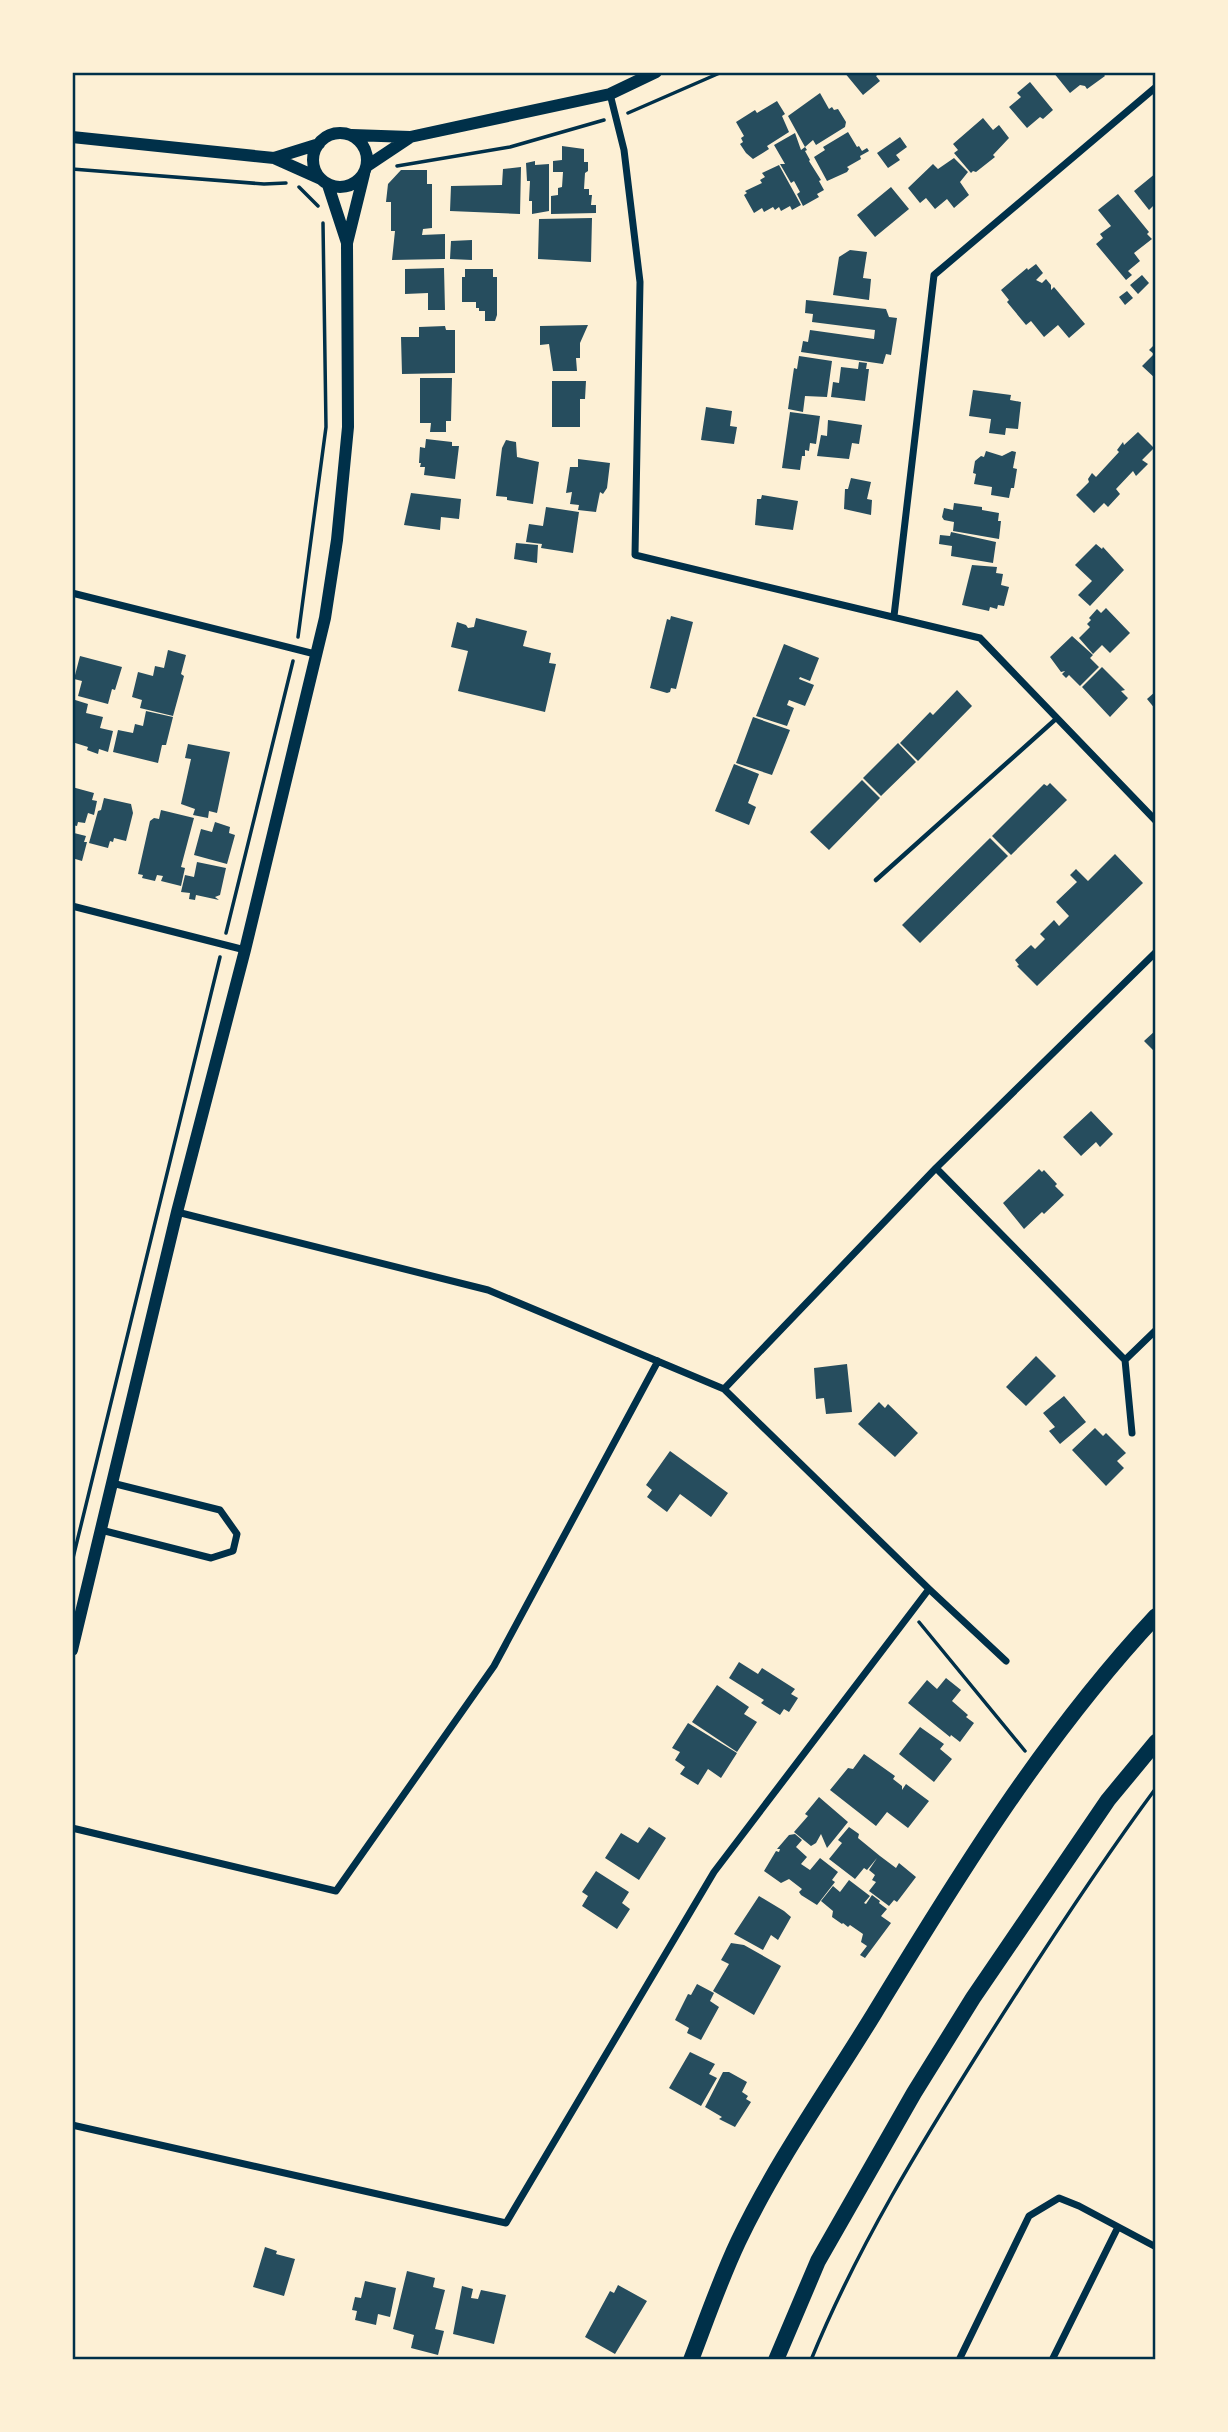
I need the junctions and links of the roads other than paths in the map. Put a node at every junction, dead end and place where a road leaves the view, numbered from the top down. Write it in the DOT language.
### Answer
graph roads {
  1 [pos="656,72"];
  2 [pos="1156,87"];
  3 [pos="610,94"];
  4 [pos="352,135"];
  5 [pos="72,136"];
  6 [pos="410,137"];
  7 [pos="319,144"];
  8 [pos="274,158"];
  9 [pos="366,170"];
  10 [pos="324,182"];
  11 [pos="347,243"];
  12 [pos="72,593"];
  13 [pos="894,616"];
  14 [pos="315,654"];
  15 [pos="1058,717"];
  16 [pos="1156,821"];
  17 [pos="876,880"];
  18 [pos="72,906"];
  19 [pos="245,950"];
  20 [pos="1156,952"];
  21 [pos="936,1168"];
  22 [pos="177,1212"];
  23 [pos="1156,1330"];
  24 [pos="1125,1360"];
  25 [pos="658,1361"];
  26 [pos="724,1389"];
  27 [pos="1132,1433"];
  28 [pos="112,1483"];
  29 [pos="100,1530"];
  30 [pos="929,1589"];
  31 [pos="1156,1616"];
  32 [pos="72,1650"];
  33 [pos="1006,1661"];
  34 [pos="1156,1742"];
  35 [pos="72,1828"];
  36 [pos="72,2125"];
  37 [pos="1118,2227"];
  38 [pos="1156,2247"];
  39 [pos="691,2360"];
  40 [pos="776,2360"];
  41 [pos="959,2360"];
  42 [pos="1052,2360"];
  1 -- 3 [label="street"];
  2 -- 13 [label="street"];
  3 -- 6 [label="street"];
  3 -- 13 [label="street"];
  4 -- 6 [label="street"];
  4 -- 7 [label="street"];
  4 -- 9 [label="street"];
  5 -- 8 [label="street"];
  6 -- 9 [label="street"];
  7 -- 8 [label="street"];
  7 -- 10 [label="street"];
  8 -- 10 [label="street"];
  9 -- 10 [label="street"];
  9 -- 11 [label="street"];
  10 -- 11 [label="street"];
  11 -- 14 [label="street"];
  12 -- 14 [label="street"];
  13 -- 15 [label="street"];
  14 -- 19 [label="street"];
  15 -- 16 [label="street"];
  15 -- 17 [label="lane"];
  18 -- 19 [label="street"];
  19 -- 22 [label="street"];
  20 -- 21 [label="street"];
  21 -- 24 [label="street"];
  21 -- 26 [label="street"];
  22 -- 25 [label="street"];
  22 -- 28 [label="street"];
  23 -- 24 [label="street"];
  24 -- 27 [label="street"];
  25 -- 26 [label="street"];
  25 -- 35 [label="street"];
  26 -- 30 [label="street"];
  28 -- 29 [label="street"];
  28 -- 29 [label="street"];
  29 -- 32 [label="street"];
  30 -- 33 [label="street"];
  30 -- 36 [label="street"];
  31 -- 39 [label="main road"];
  34 -- 40 [label="main road"];
  37 -- 38 [label="street"];
  37 -- 41 [label="street"];
  37 -- 42 [label="street"];
}
